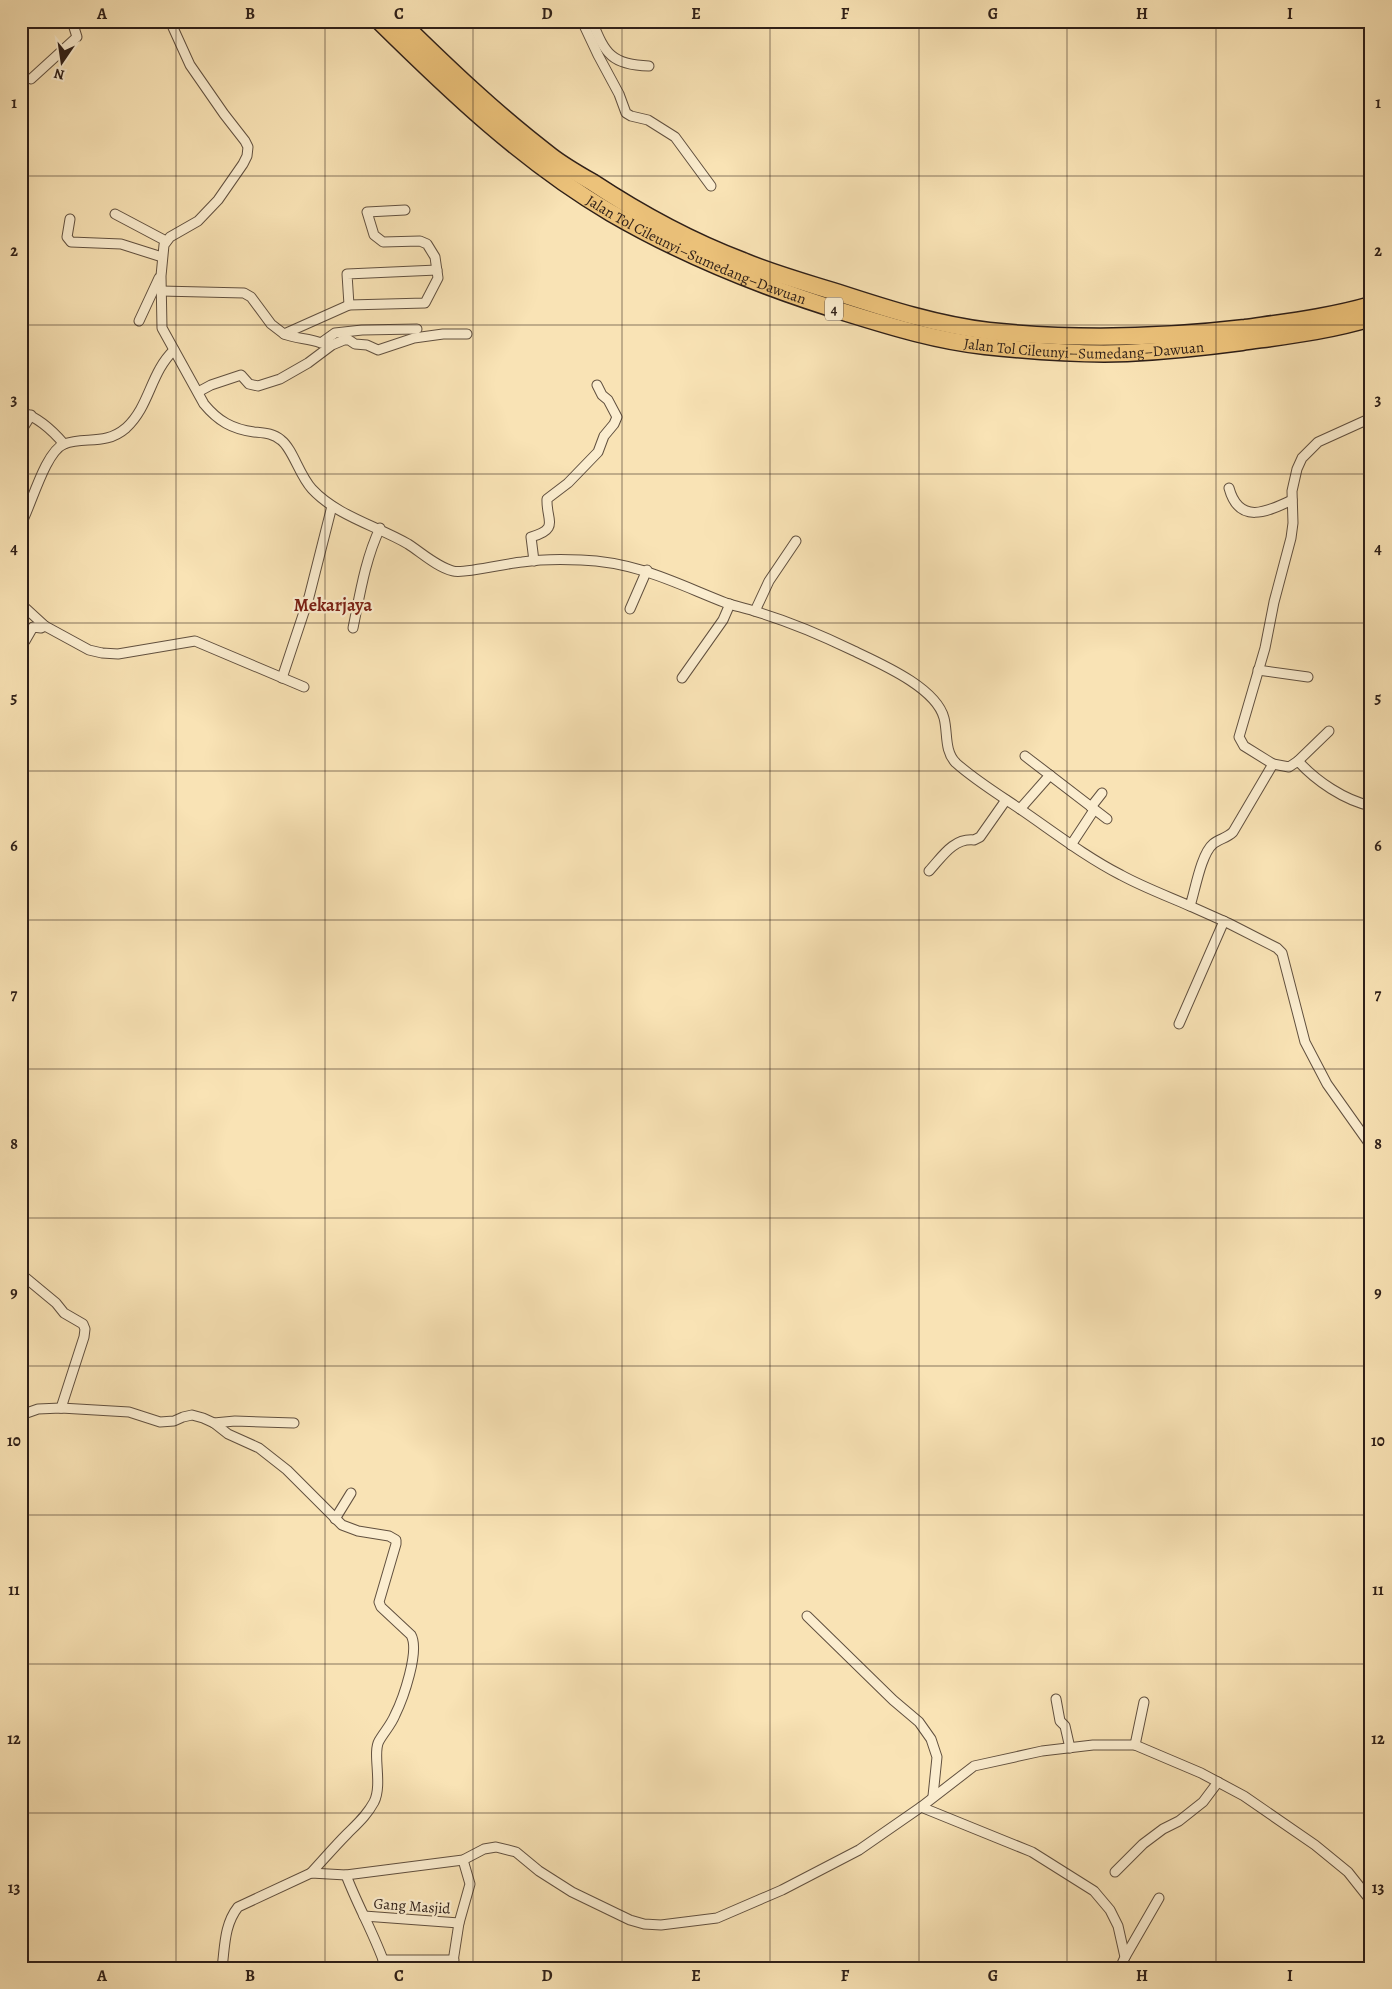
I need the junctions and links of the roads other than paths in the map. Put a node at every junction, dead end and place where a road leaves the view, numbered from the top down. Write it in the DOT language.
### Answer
graph roads {
  1 [pos="72,21"];
  2 [pos="170,21"];
  3 [pos="379,21"];
  4 [pos="400,21"];
  5 [pos="582,21"];
  6 [pos="595,23"];
  7 [pos="649,66"];
  8 [pos="32,79"];
  9 [pos="711,186"];
  10 [pos="405,210"];
  11 [pos="115,214"];
  12 [pos="70,219"];
  13 [pos="166,241"];
  14 [pos="162,257"];
  15 [pos="437,270"];
  16 [pos="161,276"];
  17 [pos="161,291"];
  18 [pos="349,305"];
  19 [pos="1371,305"];
  20 [pos="1371,318"];
  21 [pos="139,321"];
  22 [pos="417,329"];
  23 [pos="284,334"];
  24 [pos="467,334"];
  25 [pos="174,350"];
  26 [pos="598,385"];
  27 [pos="198,392"];
  28 [pos="21,412"];
  29 [pos="31,415"];
  30 [pos="1371,418"];
  31 [pos="21,431"];
  32 [pos="64,444"];
  33 [pos="1229,488"];
  34 [pos="1292,500"];
  35 [pos="332,506"];
  36 [pos="21,524"];
  37 [pos="380,528"];
  38 [pos="796,541"];
  39 [pos="534,561"];
  40 [pos="647,570"];
  41 [pos="21,604"];
  42 [pos="730,604"];
  43 [pos="630,609"];
  44 [pos="755,611"];
  45 [pos="45,626"];
  46 [pos="353,628"];
  47 [pos="25,640"];
  48 [pos="1258,670"];
  49 [pos="1308,677"];
  50 [pos="282,678"];
  51 [pos="682,678"];
  52 [pos="304,688"];
  53 [pos="1329,732"];
  54 [pos="1025,756"];
  55 [pos="1298,761"];
  56 [pos="1273,764"];
  57 [pos="1050,775"];
  58 [pos="1102,793"];
  59 [pos="1006,800"];
  60 [pos="1371,806"];
  61 [pos="1020,809"];
  62 [pos="1092,809"];
  63 [pos="1107,819"];
  64 [pos="1071,845"];
  65 [pos="929,871"];
  66 [pos="1190,906"];
  67 [pos="1224,921"];
  68 [pos="1179,1024"];
  69 [pos="1371,1146"];
  70 [pos="21,1274"];
  71 [pos="61,1408"];
  72 [pos="21,1415"];
  73 [pos="214,1423"];
  74 [pos="294,1424"];
  75 [pos="351,1493"];
  76 [pos="335,1519"];
  77 [pos="807,1616"];
  78 [pos="1056,1699"];
  79 [pos="1144,1702"];
  80 [pos="1135,1745"];
  81 [pos="1070,1748"];
  82 [pos="1218,1782"];
  83 [pos="933,1796"];
  84 [pos="922,1807"];
  85 [pos="463,1860"];
  86 [pos="1115,1872"];
  87 [pos="311,1873"];
  88 [pos="346,1875"];
  89 [pos="1159,1898"];
  90 [pos="1371,1901"];
  91 [pos="364,1916"];
  92 [pos="459,1923"];
  93 [pos="1126,1957"];
  94 [pos="384,1964"];
  95 [pos="453,1964"];
  96 [pos="222,1968"];
  97 [pos="1120,1968"];
  1 -- 8 [label="street"];
  2 -- 13 [label="street"];
  3 -- 20 [label="highway, Jalan Tol Cileunyi–Sumedang–Dawuan / 4"];
  4 -- 19 [label="highway, Jalan Tol Cileunyi–Sumedang–Dawuan / 4"];
  5 -- 9 [label="street"];
  6 -- 7 [label="street"];
  10 -- 15 [label="street"];
  11 -- 13 [label="street"];
  12 -- 14 [label="street"];
  13 -- 14 [label="street"];
  14 -- 16 [label="street"];
  15 -- 18 [label="street"];
  15 -- 18 [label="street"];
  16 -- 17 [label="street"];
  16 -- 21 [label="street"];
  17 -- 23 [label="street"];
  17 -- 25 [label="street"];
  18 -- 23 [label="street"];
  22 -- 23 [label="street"];
  24 -- 27 [label="street"];
  25 -- 27 [label="street"];
  25 -- 32 [label="street"];
  26 -- 39 [label="street"];
  27 -- 35 [label="street"];
  28 -- 29 [label="street"];
  29 -- 31 [label="street"];
  29 -- 32 [label="street"];
  30 -- 34 [label="street"];
  32 -- 36 [label="street"];
  33 -- 34 [label="street"];
  34 -- 48 [label="street"];
  35 -- 37 [label="street"];
  35 -- 50 [label="street"];
  37 -- 39 [label="street"];
  37 -- 46 [label="street"];
  38 -- 44 [label="street"];
  39 -- 40 [label="street"];
  40 -- 42 [label="street"];
  40 -- 43 [label="street"];
  41 -- 45 [label="street"];
  42 -- 44 [label="street"];
  42 -- 51 [label="street"];
  44 -- 59 [label="street"];
  45 -- 47 [label="street"];
  45 -- 50 [label="street"];
  48 -- 49 [label="street"];
  48 -- 56 [label="street"];
  50 -- 52 [label="street"];
  53 -- 55 [label="street"];
  54 -- 57 [label="street"];
  55 -- 56 [label="street"];
  55 -- 60 [label="street"];
  56 -- 66 [label="street"];
  57 -- 61 [label="street"];
  57 -- 62 [label="street"];
  58 -- 62 [label="street"];
  59 -- 61 [label="street"];
  59 -- 65 [label="street"];
  61 -- 64 [label="street"];
  62 -- 63 [label="street"];
  62 -- 64 [label="street"];
  64 -- 66 [label="street"];
  66 -- 67 [label="street"];
  67 -- 68 [label="street"];
  67 -- 69 [label="street"];
  70 -- 71 [label="street"];
  71 -- 72 [label="street"];
  71 -- 73 [label="street"];
  73 -- 74 [label="street"];
  73 -- 76 [label="street"];
  75 -- 76 [label="street"];
  76 -- 87 [label="street"];
  77 -- 83 [label="street"];
  78 -- 81 [label="street"];
  79 -- 80 [label="street"];
  80 -- 81 [label="street"];
  80 -- 82 [label="street"];
  81 -- 83 [label="street"];
  82 -- 86 [label="street"];
  82 -- 90 [label="street"];
  83 -- 84 [label="street"];
  84 -- 85 [label="street"];
  84 -- 93 [label="street"];
  85 -- 88 [label="street"];
  85 -- 92 [label="street"];
  87 -- 88 [label="street"];
  87 -- 96 [label="street"];
  88 -- 91 [label="street"];
  89 -- 93 [label="street"];
  91 -- 92 [label="street, Gang Masjid"];
  91 -- 94 [label="street"];
  92 -- 95 [label="street"];
  93 -- 97 [label="street"];
  94 -- 95 [label="street"];
}
